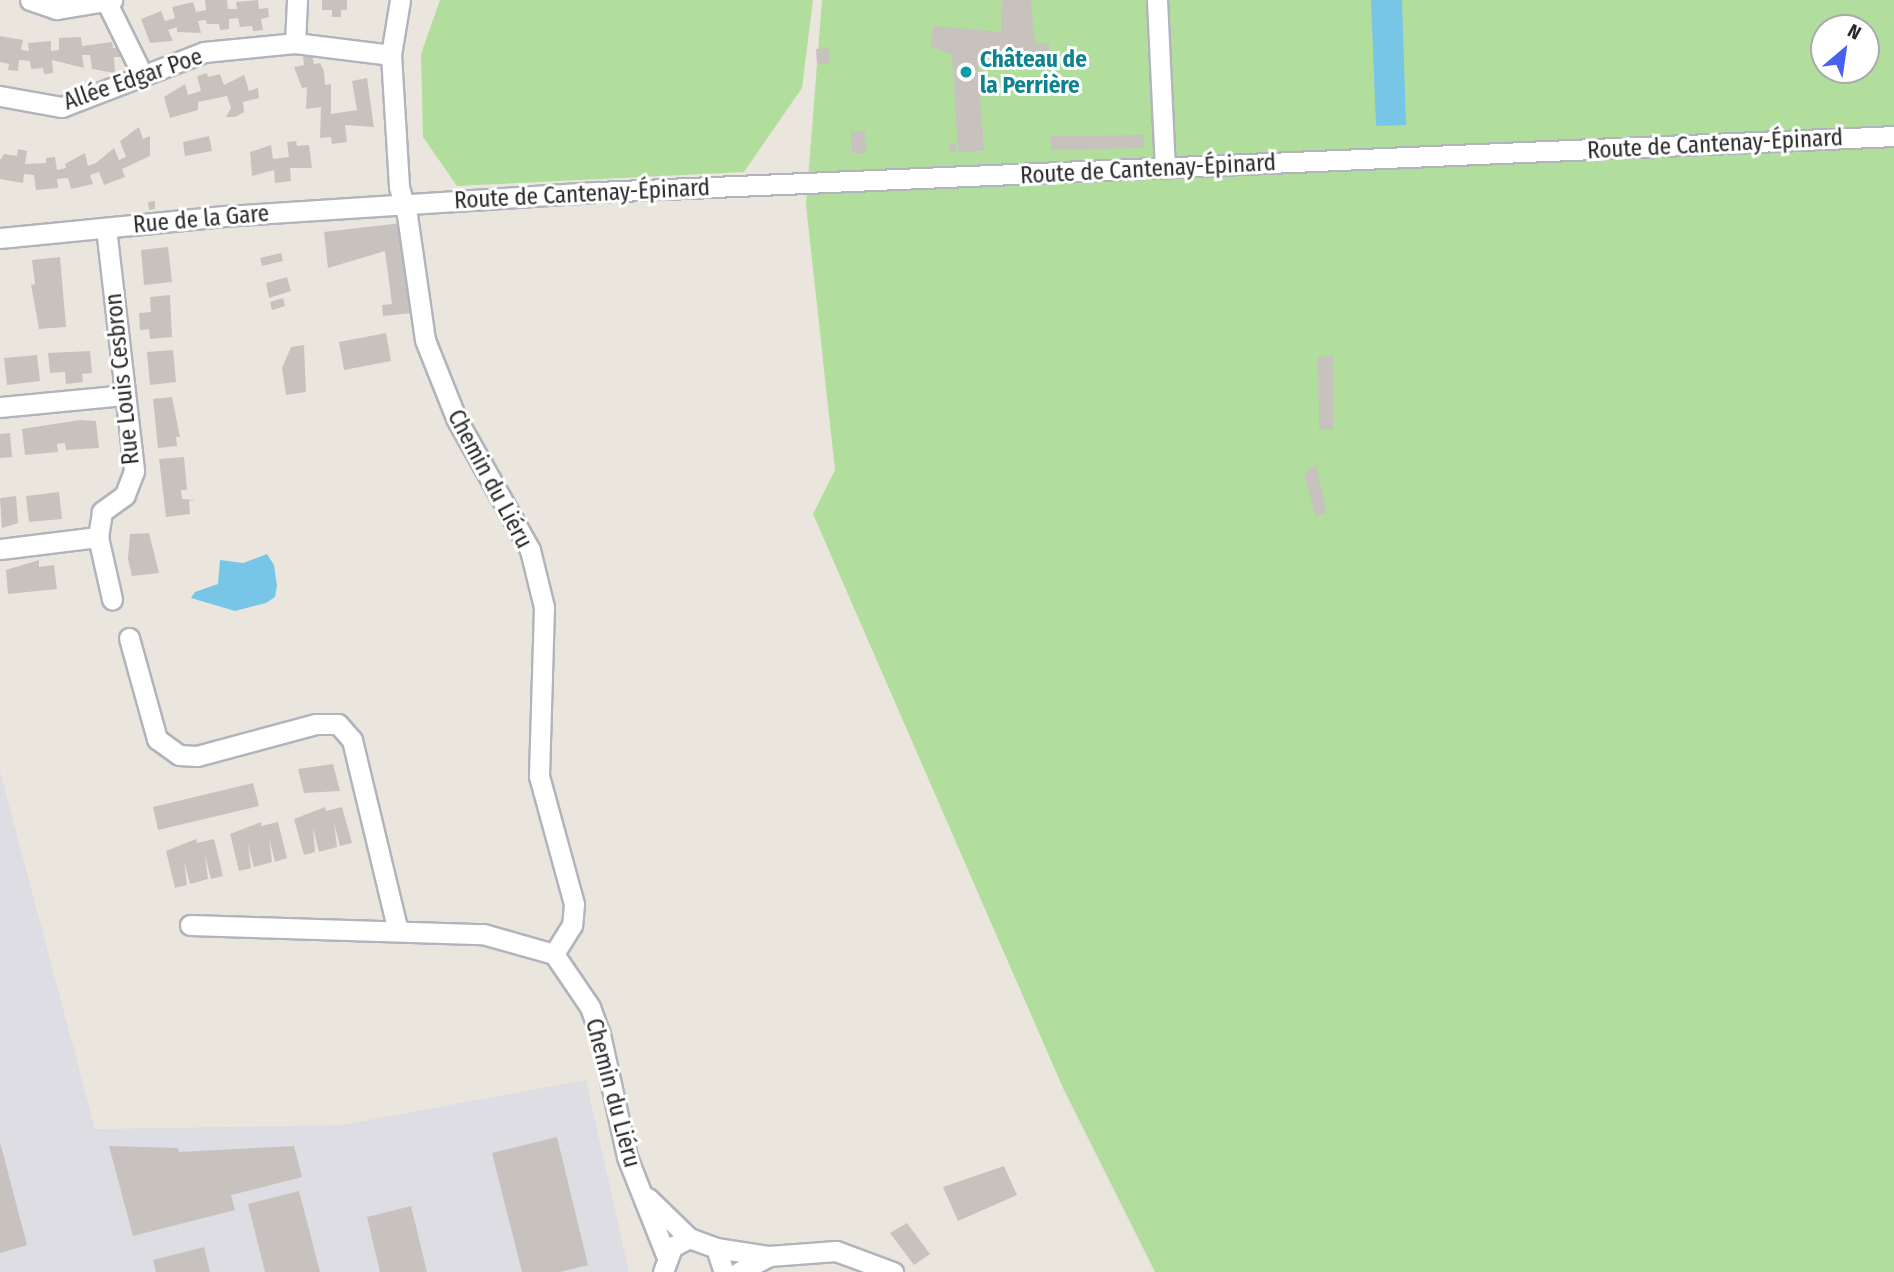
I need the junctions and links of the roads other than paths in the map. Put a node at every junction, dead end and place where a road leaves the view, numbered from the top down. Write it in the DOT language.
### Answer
graph roads {
  1 [pos="30,0"];
  2 [pos="297,0"];
  3 [pos="400,0"];
  4 [pos="1157,0"];
  5 [pos="109,2"];
  6 [pos="295,43"];
  7 [pos="391,55"];
  8 [pos="143,76"];
  9 [pos="0,96"];
  10 [pos="1894,136"];
  11 [pos="1165,168"];
  12 [pos="403,203"];
  13 [pos="106,228"];
  14 [pos="0,238"];
  15 [pos="124,395"];
  16 [pos="0,407"];
  17 [pos="98,537"];
  18 [pos="0,548"];
  19 [pos="112,599"];
  20 [pos="128,638"];
  21 [pos="190,925"];
  22 [pos="398,932"];
  23 [pos="554,954"];
  24 [pos="642,1192"];
  25 [pos="689,1238"];
  26 [pos="716,1248"];
  27 [pos="769,1256"];
  28 [pos="662,1266"];
  29 [pos="724,1272"];
  30 [pos="739,1272"];
  31 [pos="893,1272"];
  1 -- 5 [label="street"];
  2 -- 6 [label="street"];
  3 -- 7 [label="street, Chemin du Liéru"];
  4 -- 11 [label="street"];
  5 -- 8 [label="street"];
  6 -- 7 [label="street, Allée Edgar Poe"];
  6 -- 8 [label="street, Allée Edgar Poe"];
  7 -- 12 [label="street, Chemin du Liéru"];
  8 -- 9 [label="street, Allée Edgar Poe"];
  10 -- 11 [label="street, Route de Cantenay-Épinard"];
  11 -- 12 [label="street, Route de Cantenay-Épinard"];
  12 -- 13 [label="street, Rue de la Gare"];
  12 -- 23 [label="street, Chemin du Liéru"];
  13 -- 14 [label="street, Rue de la Gare"];
  13 -- 15 [label="street, Rue Louis Cesbron"];
  15 -- 16 [label="street"];
  15 -- 17 [label="street, Rue Louis Cesbron"];
  17 -- 18 [label="street"];
  17 -- 19 [label="street"];
  20 -- 22 [label="street"];
  21 -- 22 [label="street"];
  22 -- 23 [label="street"];
  23 -- 24 [label="street, Chemin du Liéru"];
  24 -- 25 [label="street, Chemin du Liéru"];
  24 -- 28 [label="street, Chemin du Liéru"];
  25 -- 26 [label="street"];
  25 -- 28 [label="street"];
  26 -- 27 [label="street"];
  26 -- 29 [label="street"];
  27 -- 30 [label="street"];
  27 -- 31 [label="street"];
}
